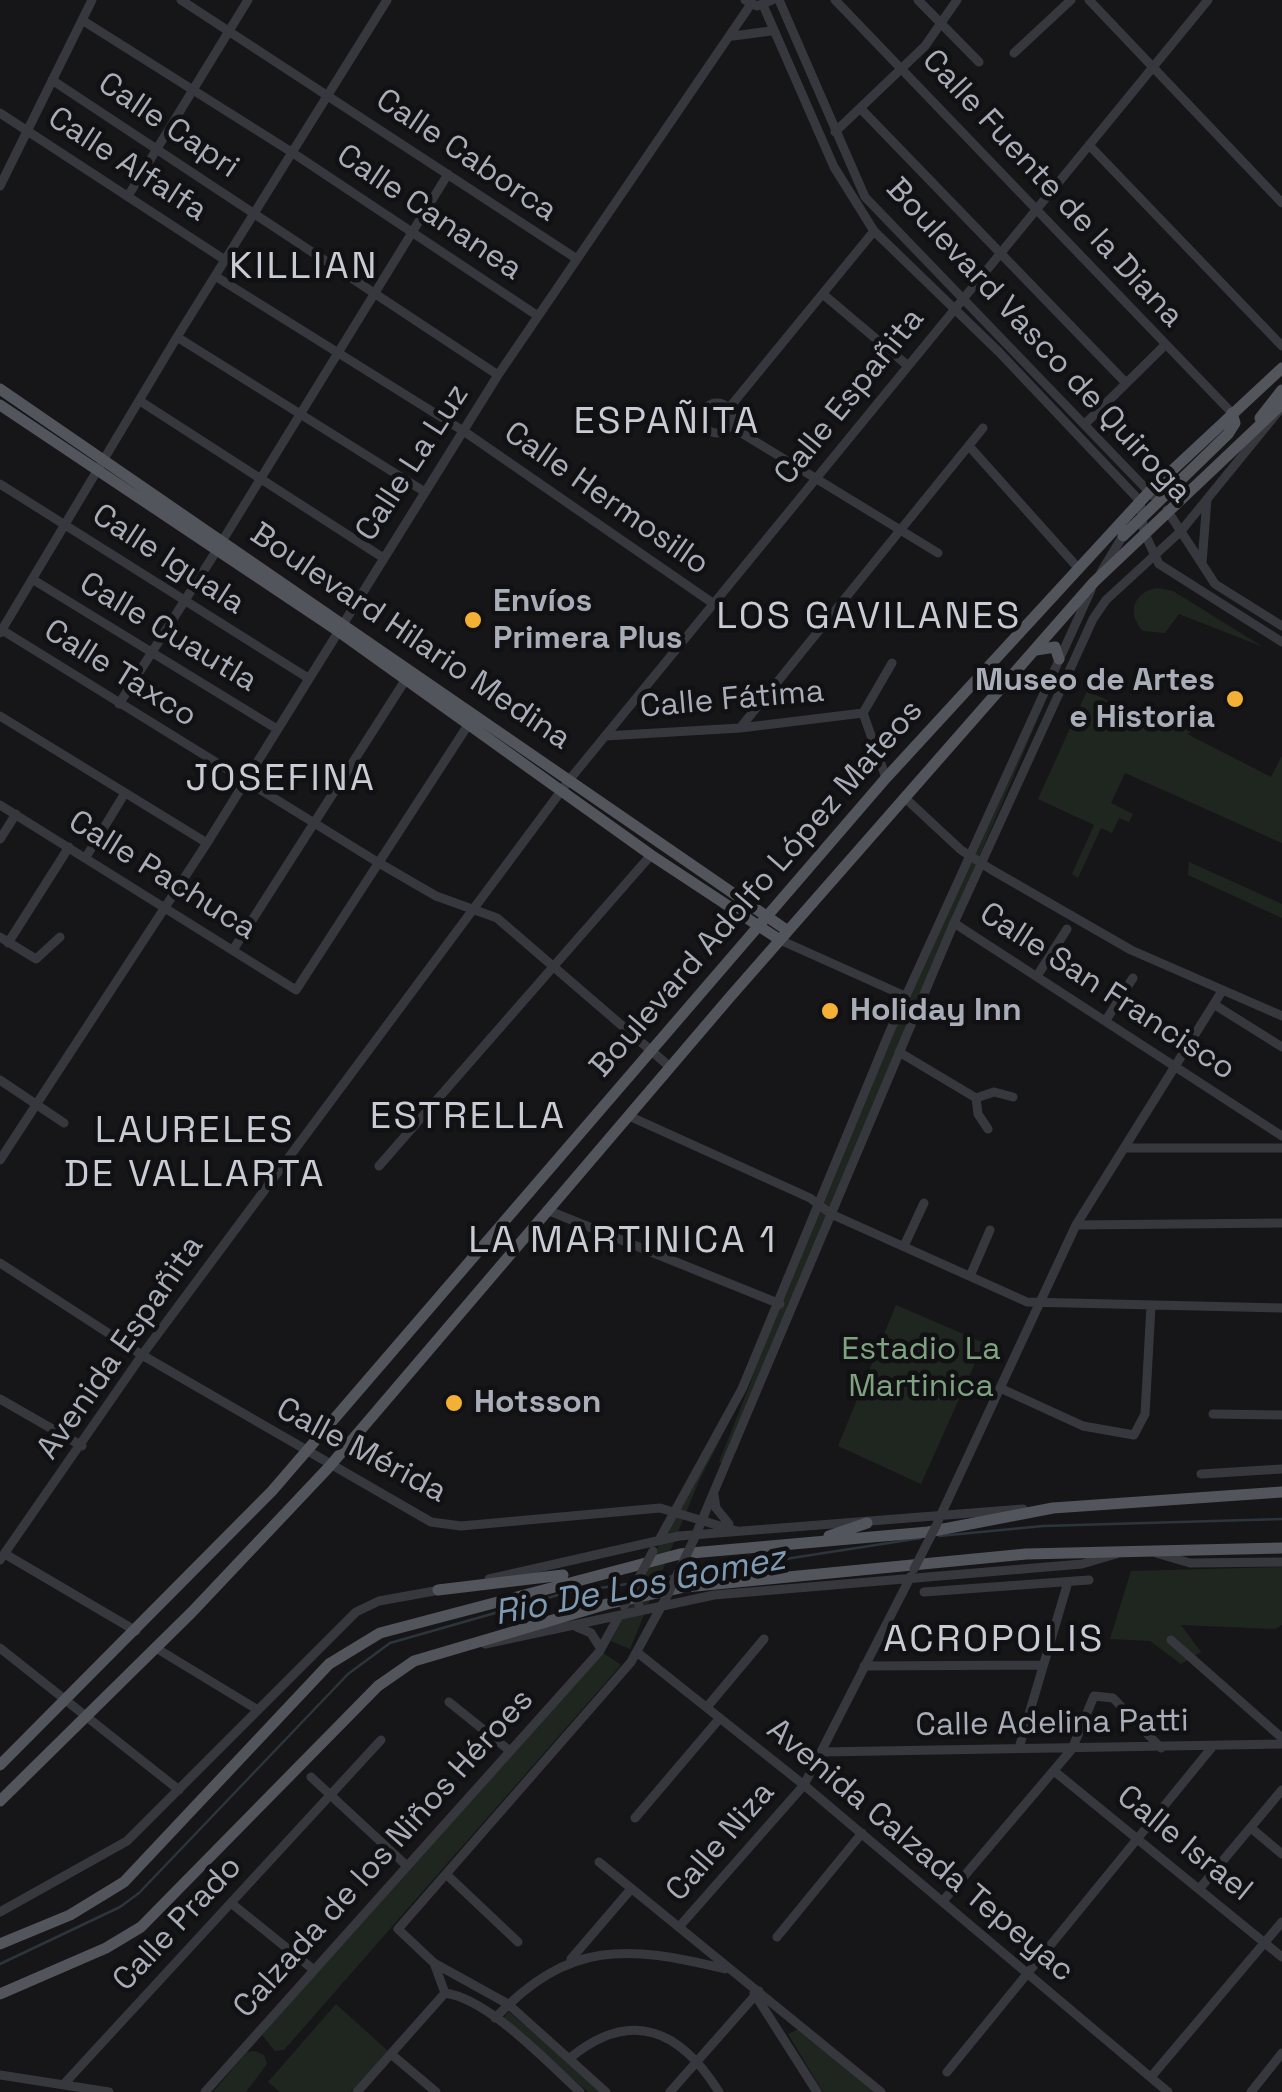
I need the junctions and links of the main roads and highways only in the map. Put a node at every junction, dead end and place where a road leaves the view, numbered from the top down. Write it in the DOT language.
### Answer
graph roads {
  1 [pos="1282,368"];
  2 [pos="0,389"];
  3 [pos="1282,390"];
  4 [pos="0,405"];
  5 [pos="1282,405"];
  6 [pos="1247,439"];
  7 [pos="101,467"];
  8 [pos="1154,501"];
  9 [pos="1123,536"];
  10 [pos="340,627"];
  11 [pos="1032,652"];
  12 [pos="1059,659"];
  13 [pos="567,784"];
  14 [pos="762,921"];
  15 [pos="786,938"];
  16 [pos="374,1375"];
  17 [pos="394,1392"];
  18 [pos="1282,1492"];
  19 [pos="867,1523"];
  20 [pos="1282,1548"];
  21 [pos="680,1554"];
  22 [pos="622,1566"];
  23 [pos="438,1590"];
  24 [pos="0,1765"];
  25 [pos="0,1801"];
  26 [pos="0,1944"];
  27 [pos="0,1994"];
  1 -- 8 [label="main road, Boulevard Adolfo López Mateos"];
  2 -- 7 [label="main road, Boulevard Hilario Medina"];
  3 -- 6 [label="main road"];
  4 -- 7 [label="main road, Boulevard Hilario Medina"];
  5 -- 6 [label="main road, Boulevard Adolfo López Mateos"];
  6 -- 8 [label="main road, Boulevard Adolfo López Mateos"];
  7 -- 10 [label="main road, Boulevard Hilario Medina"];
  8 -- 9 [label="main road"];
  8 -- 11 [label="main road, Boulevard Adolfo López Mateos"];
  8 -- 14 [label="main road, Boulevard Adolfo López Mateos"];
  10 -- 13 [label="main road, Boulevard Hilario Medina"];
  10 -- 13 [label="main road, Boulevard Hilario Medina"];
  11 -- 12 [label="main road"];
  11 -- 15 [label="main road, Boulevard Adolfo López Mateos"];
  13 -- 14 [label="main road, Boulevard Hilario Medina"];
  13 -- 14 [label="main road, Boulevard Hilario Medina"];
  14 -- 15 [label="main road, Boulevard Hilario Medina"];
  14 -- 16 [label="main road, Boulevard Adolfo López Mateos"];
  15 -- 17 [label="main road, Boulevard Adolfo López Mateos"];
  16 -- 17 [label="main road"];
  16 -- 24 [label="main road, Boulevard Adolfo López Mateos"];
  17 -- 25 [label="main road, Boulevard Adolfo López Mateos"];
  18 -- 21 [label="main road"];
  19 -- 21 [label="main road"];
  20 -- 27 [label="main road"];
  21 -- 22 [label="main road"];
  22 -- 23 [label="main road"];
  22 -- 26 [label="main road"];
}
